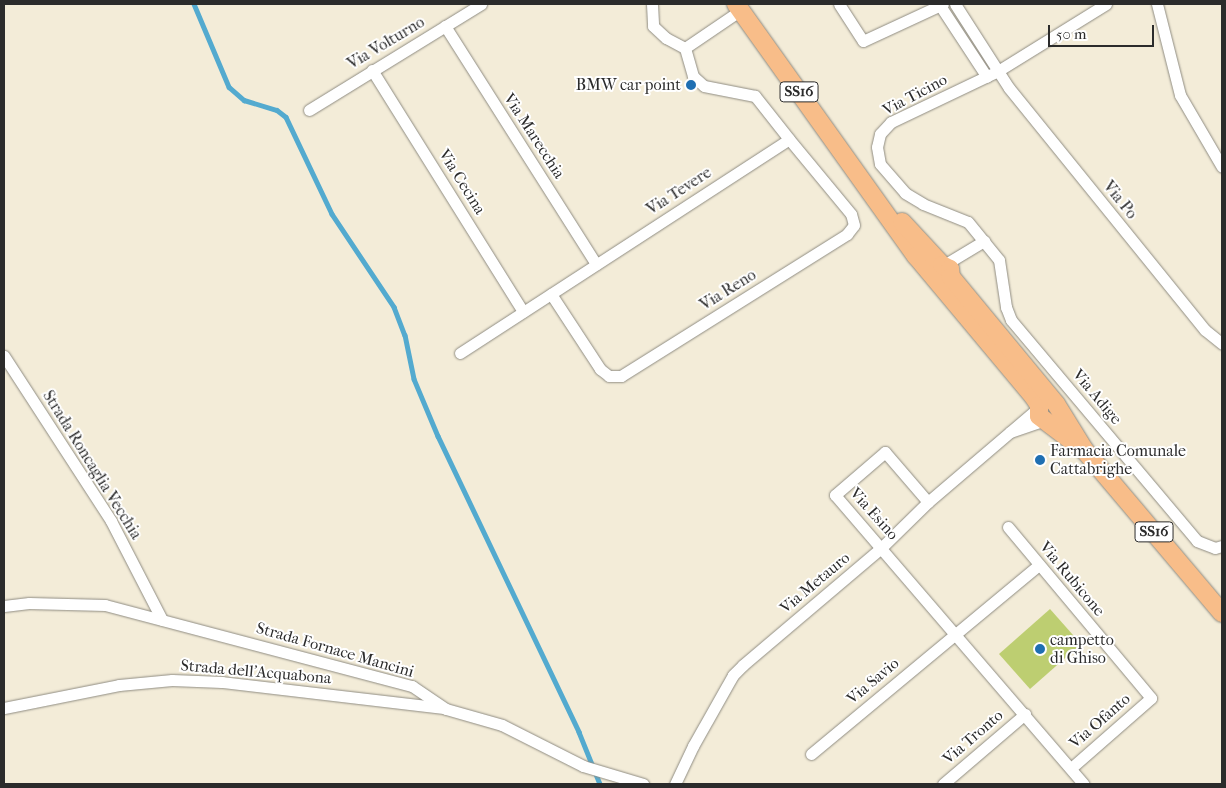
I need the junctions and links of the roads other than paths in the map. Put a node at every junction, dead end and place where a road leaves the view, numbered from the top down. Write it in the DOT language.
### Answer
graph roads {
  1 [pos="481,4"];
  2 [pos="652,4"];
  3 [pos="839,4"];
  4 [pos="941,4"];
  5 [pos="955,4"];
  6 [pos="1106,4"];
  7 [pos="1157,4"];
  8 [pos="738,7"];
  9 [pos="445,26"];
  10 [pos="686,48"];
  11 [pos="372,70"];
  12 [pos="998,71"];
  13 [pos="987,77"];
  14 [pos="309,110"];
  15 [pos="789,139"];
  16 [pos="1222,167"];
  17 [pos="984,241"];
  18 [pos="596,264"];
  19 [pos="944,274"];
  20 [pos="551,294"];
  21 [pos="523,312"];
  22 [pos="1222,344"];
  23 [pos="460,353"];
  24 [pos="4,356"];
  25 [pos="1047,411"];
  26 [pos="928,502"];
  27 [pos="1008,527"];
  28 [pos="1222,546"];
  29 [pos="882,547"];
  30 [pos="1038,565"];
  31 [pos="4,606"];
  32 [pos="1222,613"];
  33 [pos="162,620"];
  34 [pos="955,633"];
  35 [pos="1151,698"];
  36 [pos="4,708"];
  37 [pos="446,709"];
  38 [pos="1025,714"];
  39 [pos="811,754"];
  40 [pos="1071,768"];
  41 [pos="643,784"];
  42 [pos="675,784"];
  43 [pos="943,784"];
  44 [pos="1084,784"];
  1 -- 9 [label="street, Via Volturno"];
  2 -- 10 [label="street"];
  3 -- 4 [label="street"];
  4 -- 13 [label="street"];
  5 -- 12 [label="street, Via Po"];
  6 -- 12 [label="street, Via Ticino"];
  7 -- 16 [label="street"];
  8 -- 10 [label="street"];
  8 -- 19 [label="main road, SS16"];
  9 -- 11 [label="street, Via Volturno"];
  9 -- 18 [label="street, Via Marecchia"];
  10 -- 15 [label="street"];
  11 -- 14 [label="street, Via Volturno"];
  11 -- 21 [label="street, Via Cecina"];
  12 -- 13 [label="street, Via Ticino"];
  12 -- 22 [label="street, Via Po"];
  13 -- 17 [label="street, Via Ticino"];
  15 -- 18 [label="street, Via Tevere"];
  15 -- 20 [label="street, Via Reno"];
  17 -- 19 [label="street"];
  17 -- 28 [label="street, Via Adige"];
  18 -- 20 [label="street, Via Tevere"];
  19 -- 25 [label="main road, SS16"];
  20 -- 21 [label="street, Via Tevere"];
  21 -- 23 [label="street, Via Tevere"];
  24 -- 33 [label="street, Strada Roncaglia Vecchia"];
  25 -- 26 [label="street, Via Metauro"];
  25 -- 32 [label="main road, SS16"];
  26 -- 29 [label="street, Via Metauro"];
  26 -- 29 [label="street, Via Esino"];
  27 -- 30 [label="street, Via Rubicone"];
  29 -- 34 [label="street, Via Esino"];
  29 -- 42 [label="street, Via Metauro"];
  30 -- 34 [label="street, Via Savio"];
  30 -- 35 [label="street, Via Rubicone"];
  31 -- 33 [label="street, Strada Fornace Mancini"];
  33 -- 37 [label="street, Strada Fornace Mancini"];
  34 -- 38 [label="street, Via Esino"];
  34 -- 39 [label="street, Via Savio"];
  35 -- 40 [label="street, Via Ofanto"];
  36 -- 37 [label="street, Strada dell'Acquabona"];
  37 -- 41 [label="street, Strada Fornace Mancini"];
  38 -- 40 [label="street, Via Esino"];
  38 -- 43 [label="street, Via Tronto"];
  40 -- 44 [label="street, Via Esino"];
}
